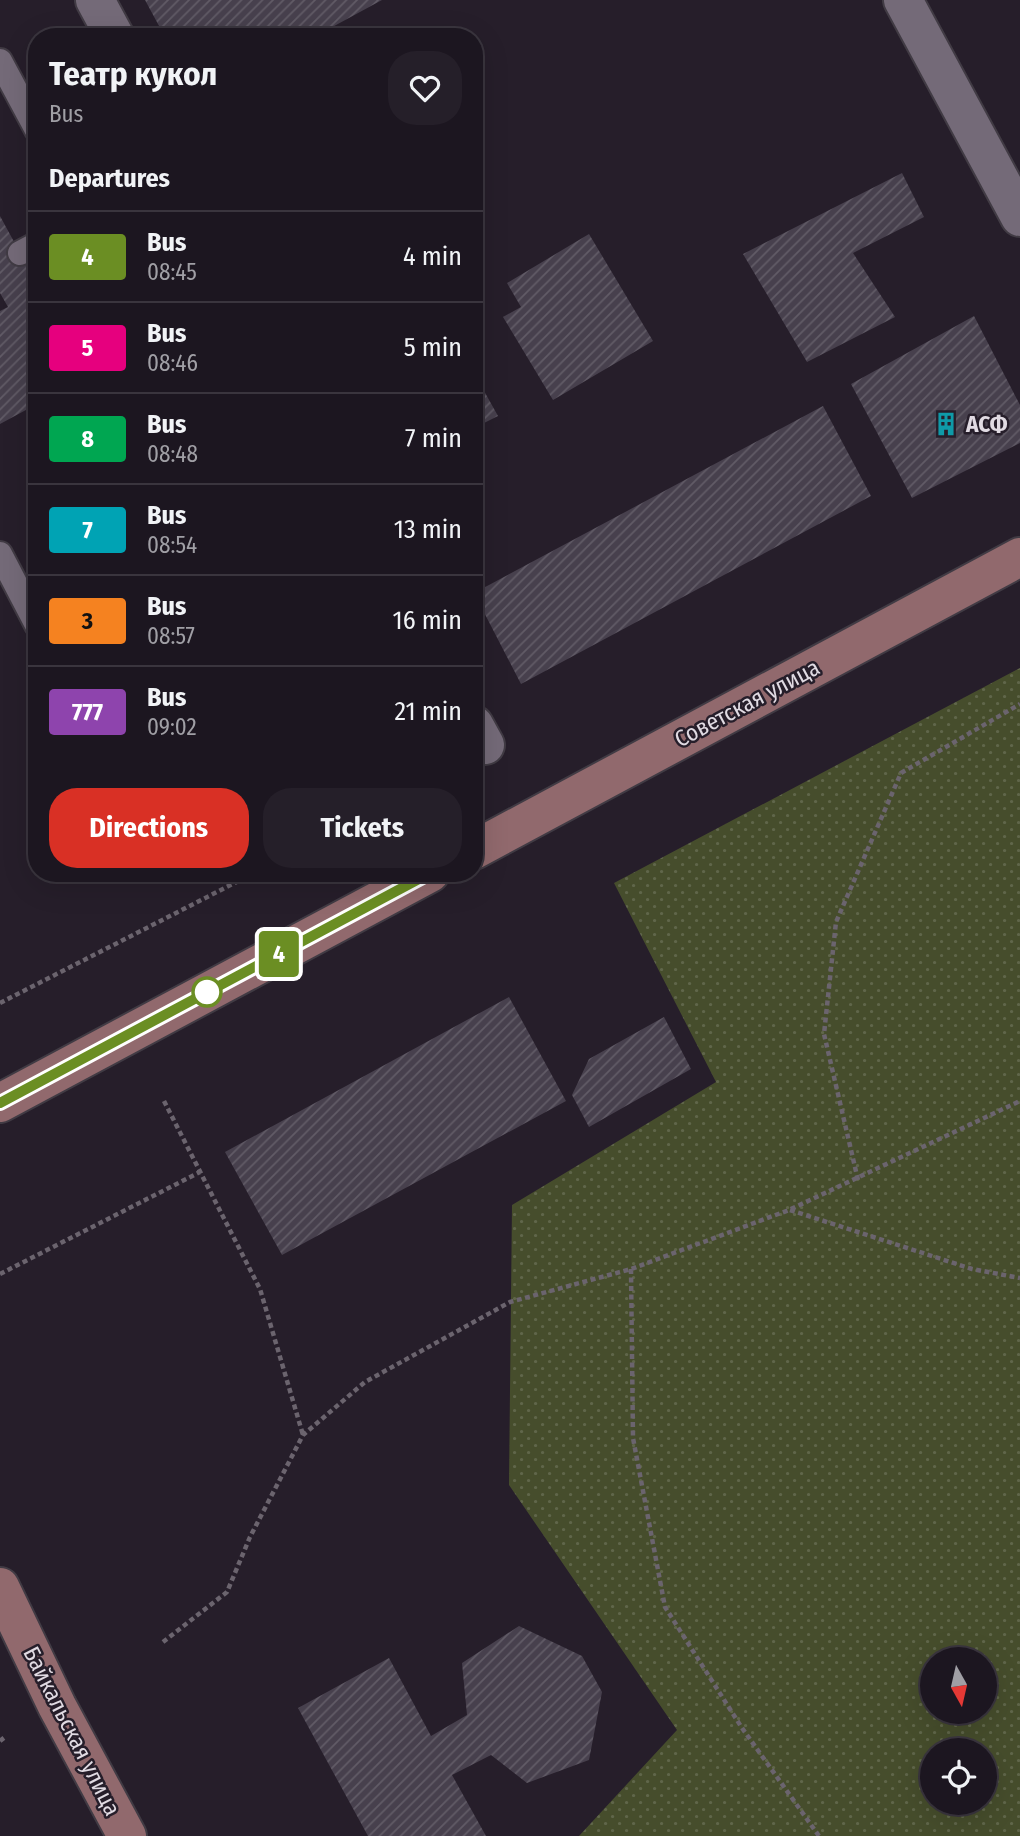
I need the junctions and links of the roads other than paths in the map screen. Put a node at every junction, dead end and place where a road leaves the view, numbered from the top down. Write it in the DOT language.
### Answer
graph roads {
  1 [pos="95,0"];
  2 [pos="903,0"];
  3 [pos="109,28"];
  4 [pos="0,61"];
  5 [pos="28,113"];
  6 [pos="1020,217"];
  7 [pos="0,554"];
  8 [pos="1020,557"];
  9 [pos="28,608"];
  10 [pos="483,845"];
  11 [pos="413,882"];
  12 [pos="0,1103"];
  13 [pos="0,1587"];
  14 [pos="127,1836"];
  1 -- 3 [label="street"];
  2 -- 6 [label="street"];
  4 -- 5 [label="lane"];
  7 -- 9 [label="lane"];
  8 -- 10 [label="main road, Советская улица"];
  11 -- 12 [label="main road"];
  13 -- 14 [label="main road, Байкальская улица"];
}
